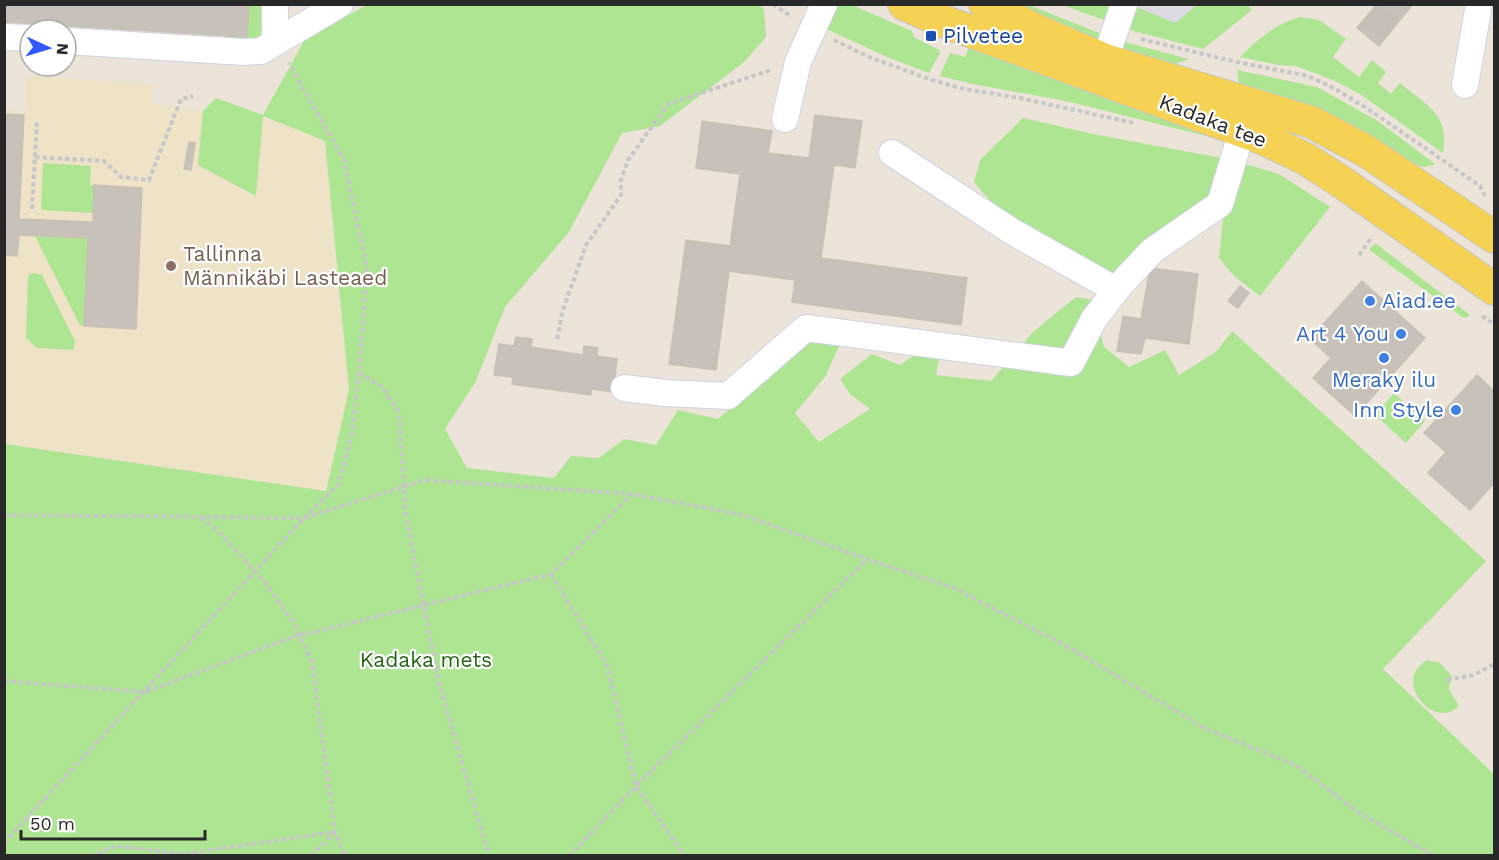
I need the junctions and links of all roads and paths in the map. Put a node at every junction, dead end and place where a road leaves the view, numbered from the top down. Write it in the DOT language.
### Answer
graph roads {
  1 [pos="275,4"];
  2 [pos="340,4"];
  3 [pos="772,4"];
  4 [pos="824,4"];
  5 [pos="904,4"];
  6 [pos="985,4"];
  7 [pos="1124,4"];
  8 [pos="1479,4"];
  9 [pos="796,19"];
  10 [pos="1135,38"];
  11 [pos="832,39"];
  12 [pos="78,41"];
  13 [pos="275,41"];
  14 [pos="1105,60"];
  15 [pos="798,62"];
  16 [pos="1466,86"];
  17 [pos="1215,93"];
  18 [pos="193,96"];
  19 [pos="785,119"];
  20 [pos="37,120"];
  21 [pos="1142,125"];
  22 [pos="1242,131"];
  23 [pos="892,153"];
  24 [pos="35,157"];
  25 [pos="1480,186"];
  26 [pos="1444,201"];
  27 [pos="32,209"];
  28 [pos="1380,223"];
  29 [pos="1494,237"];
  30 [pos="1494,244"];
  31 [pos="1359,255"];
  32 [pos="1457,262"];
  33 [pos="1494,289"];
  34 [pos="1116,290"];
  35 [pos="557,339"];
  36 [pos="359,373"];
  37 [pos="624,388"];
  38 [pos="403,487"];
  39 [pos="632,494"];
  40 [pos="4,515"];
  41 [pos="200,517"];
  42 [pos="304,518"];
  43 [pos="867,559"];
  44 [pos="256,572"];
  45 [pos="551,574"];
  46 [pos="424,606"];
  47 [pos="300,636"];
  48 [pos="1494,664"];
  49 [pos="1448,680"];
  50 [pos="4,681"];
  51 [pos="146,692"];
  52 [pos="636,786"];
  53 [pos="335,832"];
  54 [pos="4,843"];
  55 [pos="90,855"];
  56 [pos="311,855"];
  57 [pos="345,855"];
  58 [pos="489,855"];
  59 [pos="569,855"];
  60 [pos="685,855"];
  61 [pos="1434,855"];
  1 -- 13 [label="street"];
  2 -- 13 [label="street"];
  3 -- 9 [label="path"];
  4 -- 15 [label="street"];
  5 -- 22 [label="main road, Kadaka tee"];
  6 -- 14 [label="main road, Kadaka tee"];
  7 -- 14 [label="street"];
  8 -- 16 [label="street"];
  10 -- 25 [label="path"];
  11 -- 21 [label="path"];
  12 -- 13 [label="street"];
  13 -- 36 [label="path"];
  14 -- 17 [label="main road, Kadaka tee"];
  15 -- 19 [label="street"];
  15 -- 35 [label="path"];
  17 -- 22 [label="street"];
  17 -- 26 [label="main road, Kadaka tee"];
  18 -- 24 [label="path"];
  20 -- 24 [label="path"];
  22 -- 28 [label="main road, Kadaka tee"];
  22 -- 34 [label="street"];
  23 -- 34 [label="street"];
  24 -- 27 [label="path"];
  26 -- 28 [label="main road"];
  26 -- 29 [label="main road, Kadaka tee"];
  28 -- 31 [label="path"];
  28 -- 32 [label="main road, Kadaka tee"];
  30 -- 32 [label="main road"];
  32 -- 33 [label="main road, Kadaka tee"];
  34 -- 37 [label="street"];
  36 -- 38 [label="path"];
  36 -- 42 [label="path"];
  38 -- 39 [label="path"];
  38 -- 42 [label="path"];
  38 -- 46 [label="path"];
  39 -- 43 [label="path"];
  39 -- 45 [label="path"];
  40 -- 41 [label="path"];
  41 -- 42 [label="path"];
  41 -- 44 [label="path"];
  42 -- 44 [label="path"];
  43 -- 52 [label="path"];
  43 -- 61 [label="path"];
  44 -- 47 [label="path"];
  44 -- 51 [label="path"];
  45 -- 46 [label="path"];
  45 -- 52 [label="path"];
  46 -- 47 [label="path"];
  46 -- 58 [label="path"];
  47 -- 51 [label="path"];
  47 -- 53 [label="path"];
  48 -- 49 [label="path"];
  50 -- 51 [label="path"];
  51 -- 54 [label="path"];
  52 -- 59 [label="path"];
  52 -- 60 [label="path"];
  53 -- 55 [label="path"];
  53 -- 56 [label="path"];
  53 -- 57 [label="path"];
}
